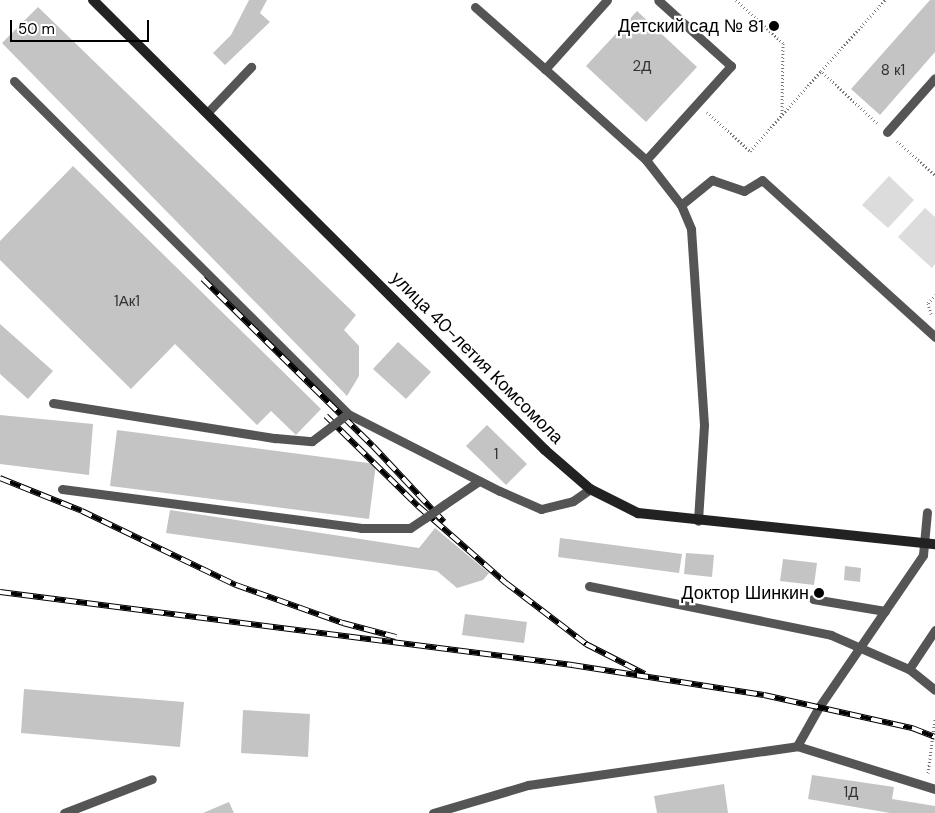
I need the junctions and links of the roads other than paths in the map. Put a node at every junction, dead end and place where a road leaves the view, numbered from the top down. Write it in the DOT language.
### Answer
graph roads {
  1 [pos="93,0"];
  2 [pos="607,0"];
  3 [pos="658,0"];
  4 [pos="475,7"];
  5 [pos="251,67"];
  6 [pos="545,69"];
  7 [pos="935,78"];
  8 [pos="14,81"];
  9 [pos="207,113"];
  10 [pos="887,132"];
  11 [pos="646,160"];
  12 [pos="681,205"];
  13 [pos="935,337"];
  14 [pos="53,403"];
  15 [pos="347,415"];
  16 [pos="479,481"];
  17 [pos="62,489"];
  18 [pos="590,489"];
  19 [pos="927,512"];
  20 [pos="698,521"];
  21 [pos="924,543"];
  22 [pos="935,544"];
  23 [pos="589,586"];
  24 [pos="813,599"];
  25 [pos="885,611"];
  26 [pos="935,630"];
  27 [pos="859,648"];
  28 [pos="909,670"];
  29 [pos="935,690"];
  30 [pos="797,746"];
  31 [pos="152,779"];
  32 [pos="931,787"];
  33 [pos="64,813"];
  34 [pos="433,813"];
  1 -- 9 [label="main road, улица 40-летия Комсомола"];
  2 -- 6 [label="lane"];
  3 -- 11 [label="lane"];
  4 -- 6 [label="lane"];
  5 -- 9 [label="lane"];
  6 -- 11 [label="lane"];
  7 -- 10 [label="lane"];
  8 -- 15 [label="lane"];
  9 -- 18 [label="main road, улица 40-летия Комсомола"];
  11 -- 12 [label="lane"];
  12 -- 13 [label="lane"];
  12 -- 20 [label="lane"];
  14 -- 15 [label="lane, bridge"];
  15 -- 16 [label="lane"];
  16 -- 17 [label="lane, bridge"];
  16 -- 18 [label="lane"];
  18 -- 20 [label="main road, улица 40-летия Комсомола"];
  19 -- 21 [label="lane"];
  20 -- 21 [label="main road, улица 40-летия Комсомола"];
  21 -- 22 [label="main road, улица 40-летия Комсомола"];
  21 -- 25 [label="lane"];
  23 -- 27 [label="lane"];
  24 -- 25 [label="lane"];
  25 -- 27 [label="lane"];
  26 -- 28 [label="lane"];
  27 -- 28 [label="lane"];
  27 -- 30 [label="lane"];
  28 -- 29 [label="lane"];
  30 -- 32 [label="lane"];
  30 -- 34 [label="lane"];
  31 -- 33 [label="lane"];
}
